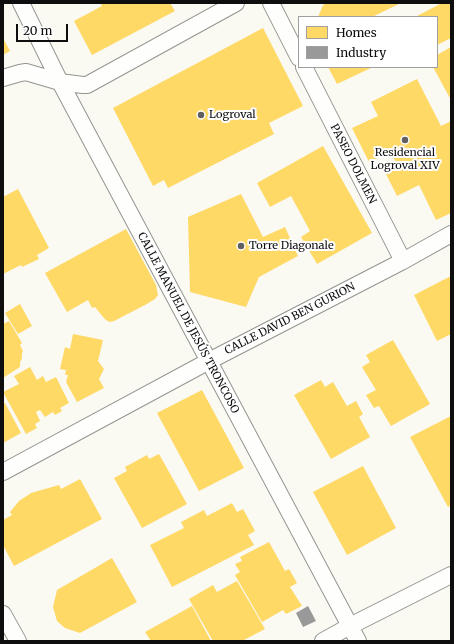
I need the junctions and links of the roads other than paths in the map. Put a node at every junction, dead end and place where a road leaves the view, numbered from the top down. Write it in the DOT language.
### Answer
graph roads {
  1 [pos="21,3"];
  2 [pos="236,3"];
  3 [pos="271,3"];
  4 [pos="298,56"];
  5 [pos="305,68"];
  6 [pos="3,78"];
  7 [pos="60,82"];
  8 [pos="451,234"];
  9 [pos="403,261"];
  10 [pos="209,361"];
  11 [pos="3,472"];
  12 [pos="451,575"];
  13 [pos="3,614"];
  14 [pos="350,626"];
  15 [pos="18,641"];
  16 [pos="323,641"];
  17 [pos="358,641"];
  1 -- 7 [label="street, CALLE MANUEL DE JESÚS TRONCOSO"];
  2 -- 7 [label="street"];
  3 -- 4 [label="street"];
  5 -- 9 [label="street, PASEO DOLMEN"];
  6 -- 7 [label="street"];
  7 -- 10 [label="street, CALLE MANUEL DE JESÚS TRONCOSO"];
  8 -- 9 [label="street, CALLE DAVID BEN GURION"];
  9 -- 10 [label="street, CALLE DAVID BEN GURION"];
  10 -- 11 [label="street, CALLE DAVID BEN GURION"];
  10 -- 14 [label="street, CALLE MANUEL DE JESÚS TRONCOSO"];
  12 -- 14 [label="street"];
  13 -- 15 [label="street"];
  14 -- 16 [label="street"];
  14 -- 17 [label="street, CALLE MANUEL DE JESÚS TRONCOSO"];
}
